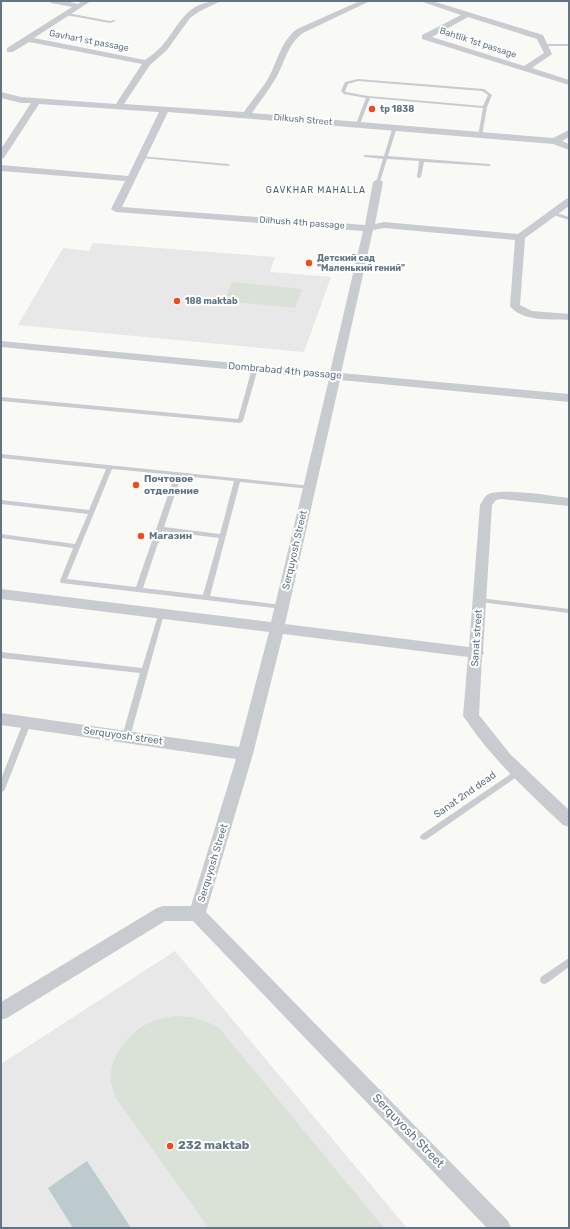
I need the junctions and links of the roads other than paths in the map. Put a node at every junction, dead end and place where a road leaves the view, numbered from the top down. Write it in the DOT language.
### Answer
graph roads {
  1 [pos="54,1"];
  2 [pos="87,1"];
  3 [pos="217,1"];
  4 [pos="366,1"];
  5 [pos="424,1"];
  6 [pos="78,6"];
  7 [pos="66,14"];
  8 [pos="466,15"];
  9 [pos="114,21"];
  10 [pos="28,39"];
  11 [pos="544,45"];
  12 [pos="569,45"];
  13 [pos="10,50"];
  14 [pos="147,63"];
  15 [pos="525,69"];
  16 [pos="569,83"];
  17 [pos="1,95"];
  18 [pos="368,97"];
  19 [pos="37,101"];
  20 [pos="119,105"];
  21 [pos="485,107"];
  22 [pos="165,109"];
  23 [pos="246,115"];
  24 [pos="358,124"];
  25 [pos="394,127"];
  26 [pos="569,133"];
  27 [pos="480,136"];
  28 [pos="555,142"];
  29 [pos="569,146"];
  30 [pos="3,150"];
  31 [pos="365,156"];
  32 [pos="142,157"];
  33 [pos="386,157"];
  34 [pos="422,160"];
  35 [pos="228,165"];
  36 [pos="489,165"];
  37 [pos="1,168"];
  38 [pos="419,177"];
  39 [pos="131,179"];
  40 [pos="378,182"];
  41 [pos="569,201"];
  42 [pos="552,213"];
  43 [pos="569,219"];
  44 [pos="370,228"];
  45 [pos="520,237"];
  46 [pos="569,317"];
  47 [pos="1,344"];
  48 [pos="255,368"];
  49 [pos="335,376"];
  50 [pos="569,398"];
  51 [pos="1,399"];
  52 [pos="1,456"];
  53 [pos="110,467"];
  54 [pos="179,474"];
  55 [pos="238,480"];
  56 [pos="310,487"];
  57 [pos="1,502"];
  58 [pos="569,502"];
  59 [pos="92,512"];
  60 [pos="160,529"];
  61 [pos="1,536"];
  62 [pos="222,536"];
  63 [pos="77,546"];
  64 [pos="139,590"];
  65 [pos="1,594"];
  66 [pos="206,598"];
  67 [pos="480,600"];
  68 [pos="282,607"];
  69 [pos="569,611"];
  70 [pos="161,614"];
  71 [pos="277,629"];
  72 [pos="477,653"];
  73 [pos="1,655"];
  74 [pos="144,671"];
  75 [pos="1,720"];
  76 [pos="27,723"];
  77 [pos="126,736"];
  78 [pos="245,754"];
  79 [pos="518,772"];
  80 [pos="1,789"];
  81 [pos="569,820"];
  82 [pos="424,837"];
  83 [pos="197,914"];
  84 [pos="569,962"];
  85 [pos="544,980"];
  86 [pos="1,1012"];
  87 [pos="501,1228"];
  1 -- 6 [label="street"];
  2 -- 6 [label="street, Gavhar1 st passage"];
  3 -- 14 [label="street"];
  4 -- 23 [label="street"];
  5 -- 8 [label="street"];
  6 -- 7 [label="street, Gavhar1 st passage"];
  7 -- 9 [label="lane"];
  7 -- 10 [label="street, Gavhar1 st passage"];
  8 -- 11 [label="street"];
  8 -- 15 [label="street, Bahtlik 1st passage"];
  10 -- 13 [label="street, Gavhar1 st passage"];
  10 -- 14 [label="street, Gavhar1 st passage"];
  11 -- 12 [label="lane"];
  11 -- 15 [label="street"];
  14 -- 20 [label="street"];
  15 -- 16 [label="street, Bahtlik 1st passage"];
  17 -- 19 [label="street, Dilkush Street"];
  18 -- 21 [label="lane"];
  18 -- 21 [label="lane"];
  18 -- 24 [label="lane"];
  19 -- 20 [label="street, Dilkush Street"];
  19 -- 30 [label="street"];
  20 -- 22 [label="street, Dilkush Street"];
  21 -- 27 [label="lane"];
  22 -- 23 [label="street, Dilkush Street"];
  22 -- 32 [label="street, Dilhush 4th passage"];
  23 -- 24 [label="street, Dilkush Street"];
  24 -- 25 [label="street, Dilkush Street"];
  25 -- 27 [label="street, Dilkush Street"];
  25 -- 33 [label="lane"];
  26 -- 28 [label="street"];
  27 -- 28 [label="street, Dilkush Street"];
  28 -- 29 [label="street, Dilkush Street"];
  31 -- 33 [label="lane"];
  32 -- 35 [label="lane"];
  32 -- 39 [label="street, Dilhush 4th passage"];
  33 -- 34 [label="lane"];
  33 -- 40 [label="lane"];
  34 -- 36 [label="lane"];
  34 -- 38 [label="lane"];
  37 -- 39 [label="street"];
  39 -- 44 [label="street, Dilhush 4th passage"];
  40 -- 44 [label="street, Serquyosh Street"];
  41 -- 42 [label="street"];
  42 -- 43 [label="lane"];
  42 -- 45 [label="street"];
  44 -- 45 [label="street, Dilhush 4th passage"];
  44 -- 49 [label="street, Serquyosh Street"];
  45 -- 46 [label="street"];
  47 -- 48 [label="street, Dombrabad 4th passage"];
  48 -- 49 [label="street, Dombrabad 4th passage"];
  48 -- 51 [label="lane"];
  49 -- 50 [label="street, Dombrabad 4th passage"];
  49 -- 56 [label="street, Serquyosh Street"];
  52 -- 53 [label="lane"];
  53 -- 54 [label="lane"];
  53 -- 59 [label="lane"];
  54 -- 55 [label="lane"];
  54 -- 60 [label="lane"];
  55 -- 56 [label="lane"];
  55 -- 62 [label="lane"];
  56 -- 68 [label="street, Serquyosh Street"];
  57 -- 59 [label="lane"];
  58 -- 67 [label="street, Sanat street"];
  59 -- 63 [label="lane"];
  60 -- 62 [label="lane"];
  60 -- 64 [label="lane"];
  61 -- 63 [label="lane"];
  62 -- 66 [label="lane"];
  63 -- 64 [label="lane"];
  64 -- 66 [label="lane"];
  65 -- 70 [label="street"];
  66 -- 68 [label="lane"];
  67 -- 69 [label="lane"];
  67 -- 72 [label="street, Sanat street"];
  68 -- 71 [label="street, Serquyosh Street"];
  70 -- 71 [label="street"];
  70 -- 74 [label="lane"];
  71 -- 72 [label="street"];
  71 -- 78 [label="street, Serquyosh Street"];
  72 -- 79 [label="street, Sanat street"];
  73 -- 74 [label="lane"];
  74 -- 77 [label="lane"];
  75 -- 76 [label="street, Serquyosh street"];
  76 -- 77 [label="street, Serquyosh street"];
  76 -- 80 [label="lane"];
  77 -- 78 [label="street, Serquyosh street"];
  78 -- 83 [label="street, Serquyosh Street"];
  79 -- 81 [label="street, Sanat street"];
  79 -- 82 [label="lane, Sanat 2nd dead"];
  83 -- 86 [label="street, Serquyosh Street"];
  83 -- 87 [label="street, Serquyosh Street"];
  84 -- 85 [label="lane"];
}
